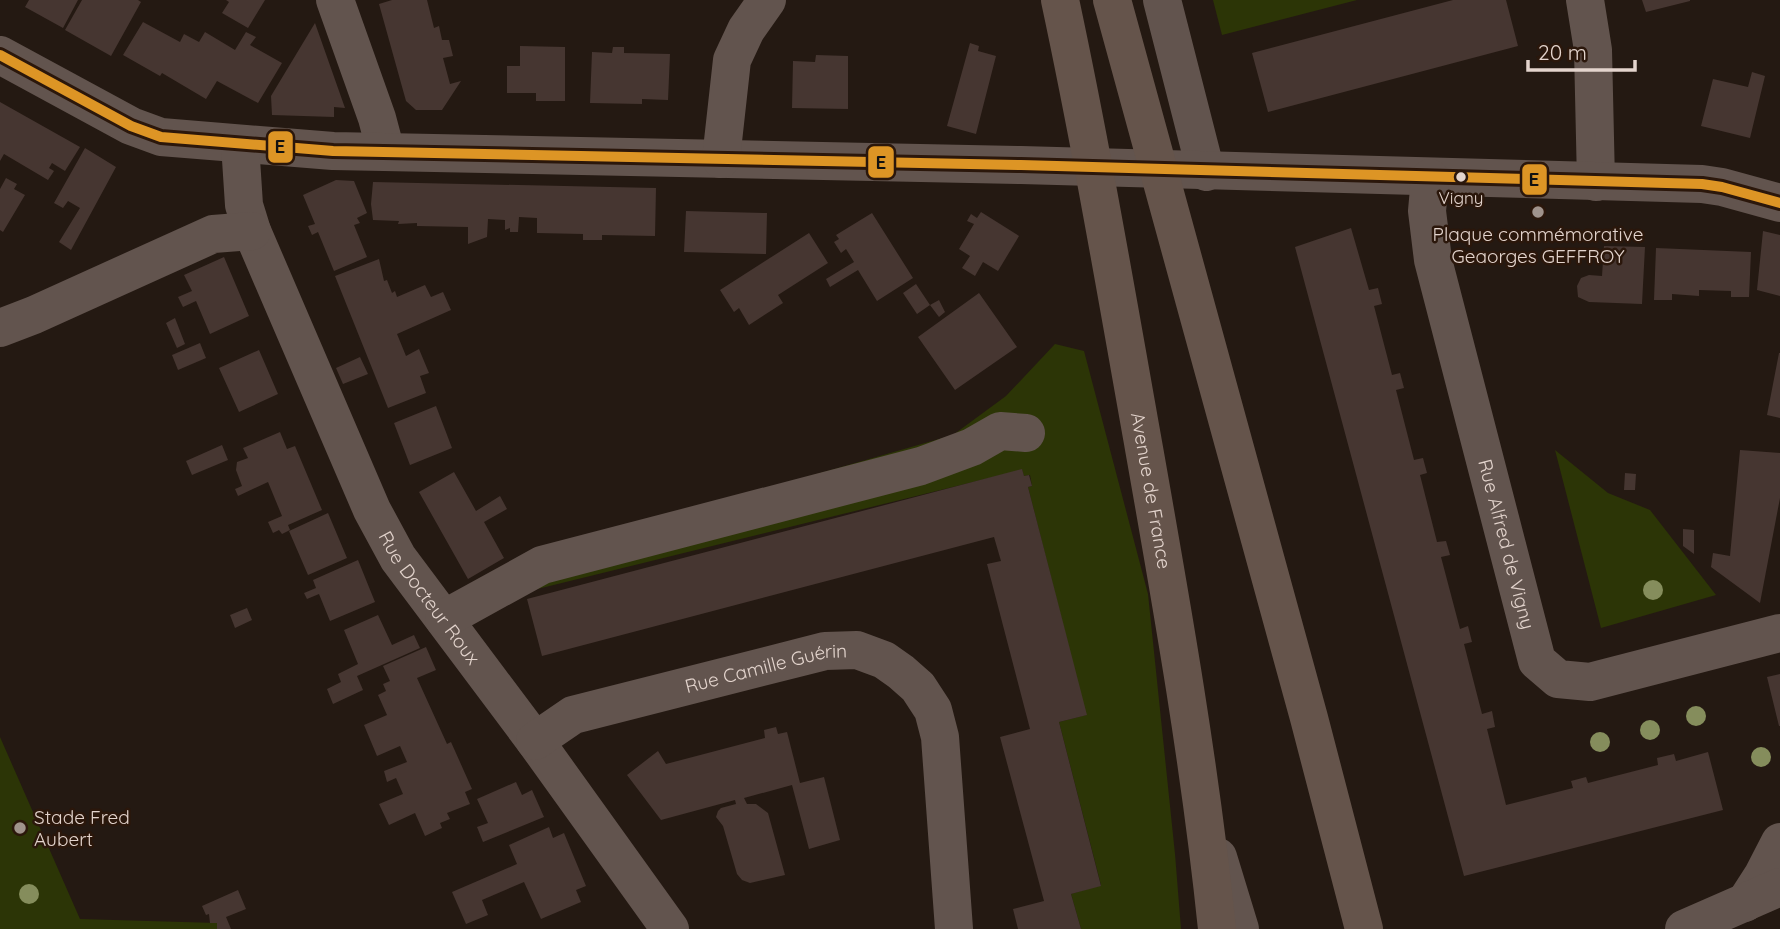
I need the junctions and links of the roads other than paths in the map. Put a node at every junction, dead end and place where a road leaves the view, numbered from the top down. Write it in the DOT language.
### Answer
graph roads {
  1 [pos="335,0"];
  2 [pos="767,0"];
  3 [pos="1060,0"];
  4 [pos="1112,0"];
  5 [pos="1163,0"];
  6 [pos="1585,0"];
  7 [pos="0,55"];
  8 [pos="240,144"];
  9 [pos="386,152"];
  10 [pos="721,159"];
  11 [pos="1094,168"];
  12 [pos="1158,170"];
  13 [pos="1206,172"];
  14 [pos="1430,178"];
  15 [pos="1596,182"];
  16 [pos="1780,203"];
  17 [pos="252,231"];
  18 [pos="0,328"];
  19 [pos="1026,433"];
  20 [pos="444,619"];
  21 [pos="1780,633"];
  22 [pos="535,741"];
  23 [pos="1205,815"];
  24 [pos="1780,842"];
  25 [pos="1780,887"];
  26 [pos="1745,903"];
  27 [pos="670,929"];
  28 [pos="954,929"];
  29 [pos="1217,929"];
  30 [pos="1240,929"];
  31 [pos="1364,929"];
  32 [pos="1684,929"];
  1 -- 9 [label="street"];
  2 -- 10 [label="street"];
  3 -- 11 [label="main road, Avenue de France"];
  4 -- 12 [label="main road"];
  5 -- 13 [label="street"];
  6 -- 15 [label="street"];
  7 -- 8 [label="street"];
  8 -- 9 [label="street"];
  8 -- 17 [label="street, Rue Docteur Roux"];
  9 -- 10 [label="street"];
  10 -- 11 [label="street"];
  11 -- 12 [label="street"];
  11 -- 23 [label="main road, Avenue de France"];
  12 -- 13 [label="street"];
  12 -- 31 [label="main road"];
  13 -- 14 [label="street"];
  14 -- 15 [label="street"];
  14 -- 21 [label="street, Rue Alfred de Vigny"];
  15 -- 16 [label="street"];
  17 -- 18 [label="street"];
  17 -- 20 [label="street, Rue Docteur Roux"];
  19 -- 20 [label="street"];
  20 -- 22 [label="street, Rue Docteur Roux"];
  22 -- 27 [label="street, Rue Docteur Roux"];
  22 -- 28 [label="street, Rue Camille Guérin"];
  23 -- 29 [label="main road, Avenue de France"];
  23 -- 30 [label="street"];
  24 -- 26 [label="street"];
  25 -- 26 [label="street"];
  26 -- 32 [label="street"];
}
